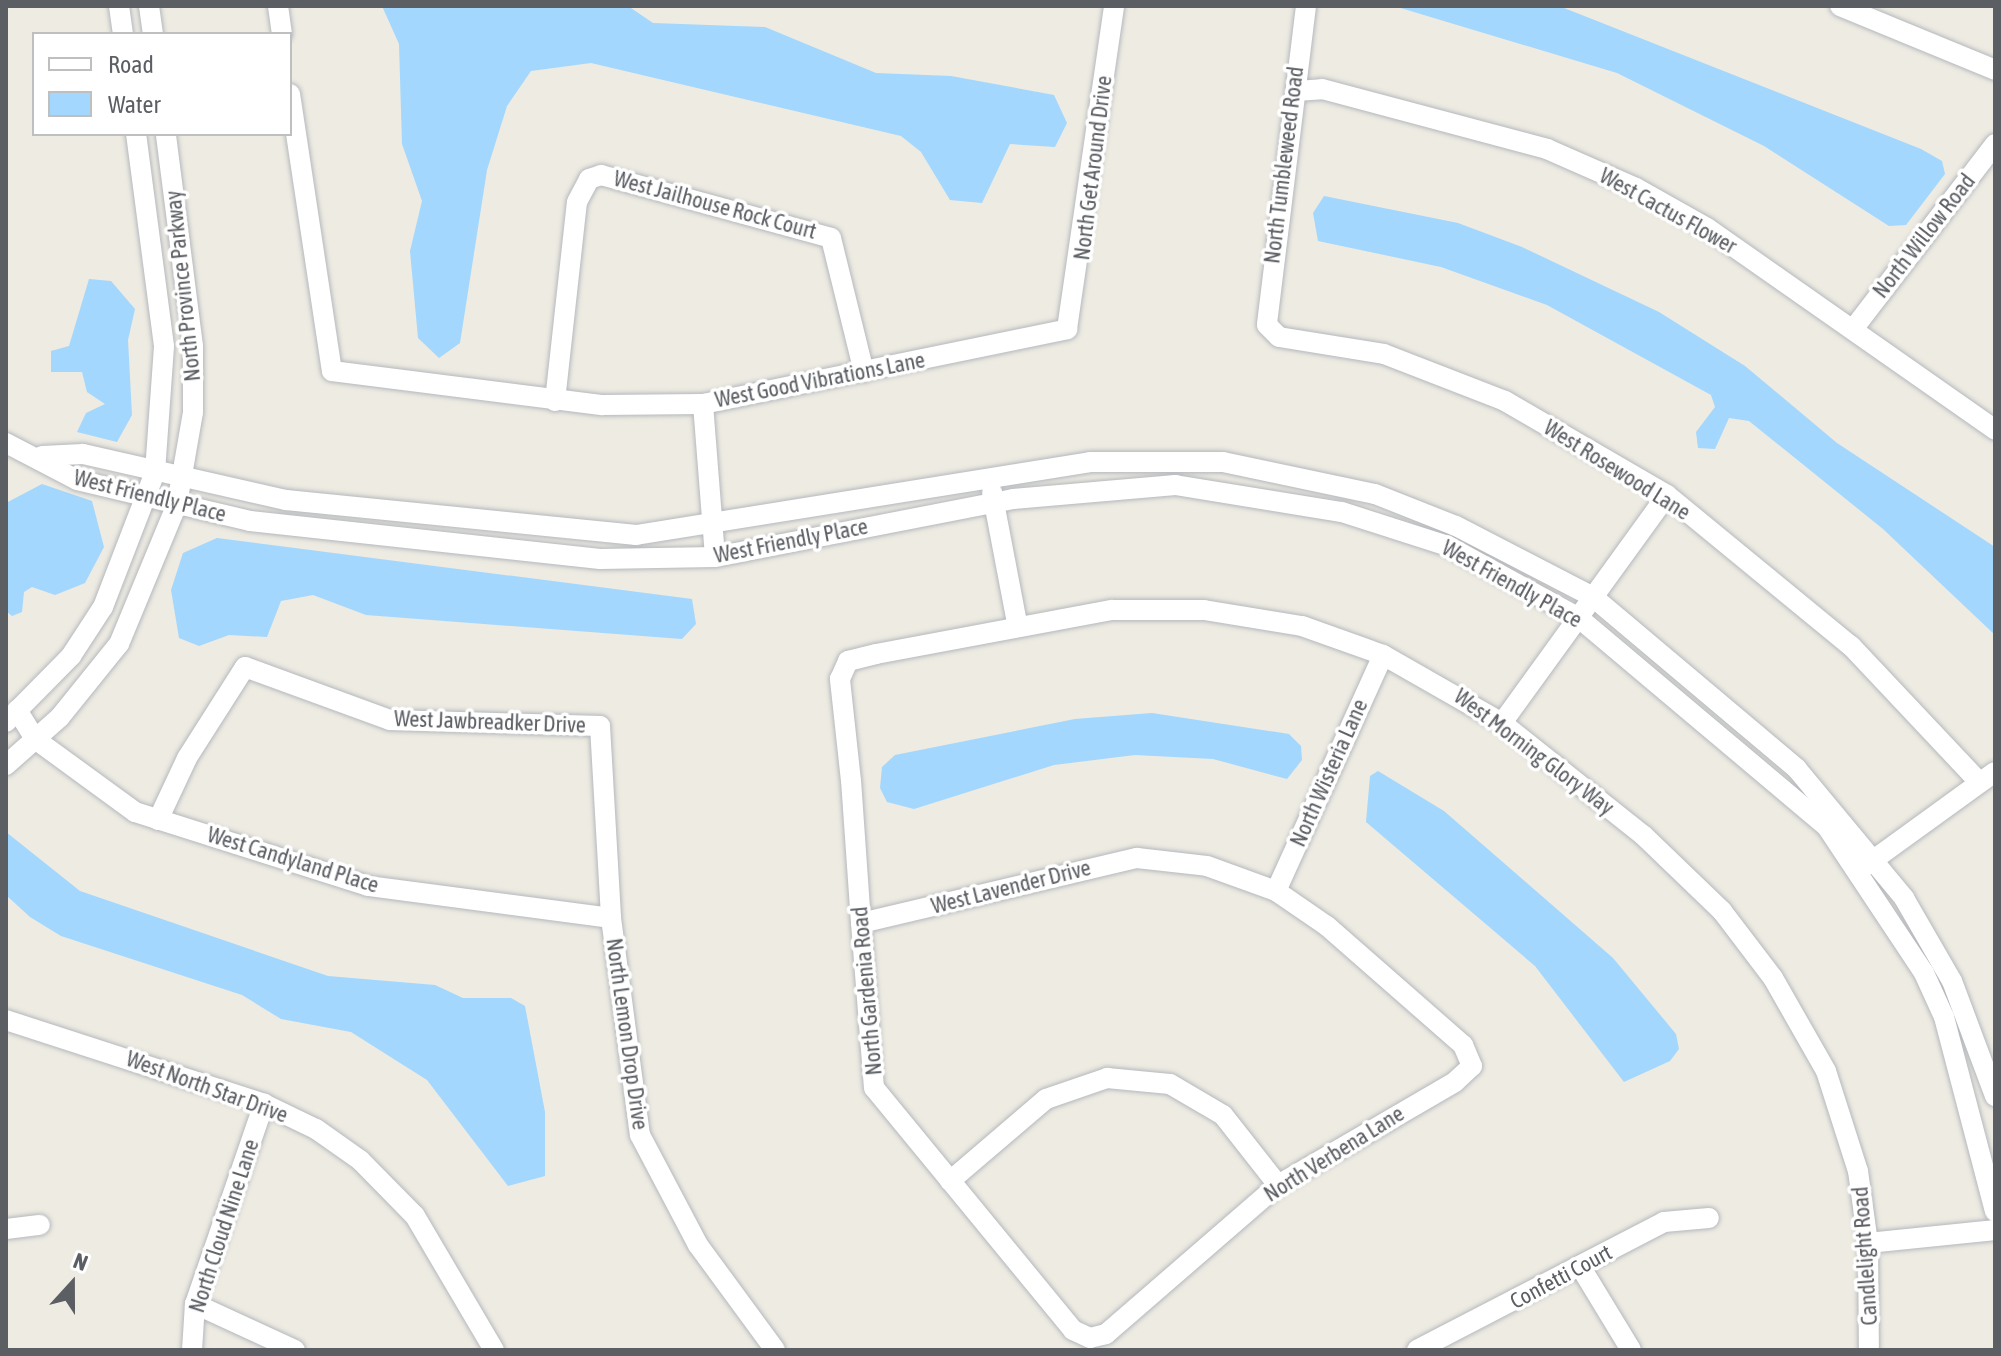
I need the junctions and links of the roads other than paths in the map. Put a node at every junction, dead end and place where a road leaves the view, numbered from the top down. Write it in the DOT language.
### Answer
graph roads {
  1 [pos="119,6"];
  2 [pos="149,6"];
  3 [pos="278,6"];
  4 [pos="1114,6"];
  5 [pos="1306,6"];
  6 [pos="1840,6"];
  7 [pos="123,32"];
  8 [pos="153,32"];
  9 [pos="282,32"];
  10 [pos="1995,70"];
  11 [pos="1296,91"];
  12 [pos="292,107"];
  13 [pos="136,136"];
  14 [pos="166,136"];
  15 [pos="1995,144"];
  16 [pos="1267,325"];
  17 [pos="1854,328"];
  18 [pos="1067,329"];
  19 [pos="864,372"];
  20 [pos="555,401"];
  21 [pos="703,404"];
  22 [pos="1995,430"];
  23 [pos="6,443"];
  24 [pos="42,456"];
  25 [pos="155,472"];
  26 [pos="990,476"];
  27 [pos="182,479"];
  28 [pos="1667,495"];
  29 [pos="148,497"];
  30 [pos="994,502"];
  31 [pos="177,504"];
  32 [pos="709,528"];
  33 [pos="715,557"];
  34 [pos="1593,597"];
  35 [pos="1579,618"];
  36 [pos="1017,623"];
  37 [pos="1383,655"];
  38 [pos="848,661"];
  39 [pos="11,716"];
  40 [pos="1502,723"];
  41 [pos="600,726"];
  42 [pos="35,739"];
  43 [pos="6,765"];
  44 [pos="1987,777"];
  45 [pos="158,820"];
  46 [pos="1867,865"];
  47 [pos="1276,891"];
  48 [pos="611,918"];
  49 [pos="861,923"];
  50 [pos="6,1020"];
  51 [pos="1472,1066"];
  52 [pos="1826,1071"];
  53 [pos="1994,1088"];
  54 [pos="264,1104"];
  55 [pos="950,1181"];
  56 [pos="1278,1185"];
  57 [pos="1995,1211"];
  58 [pos="1709,1218"];
  59 [pos="40,1225"];
  60 [pos="6,1229"];
  61 [pos="1995,1230"];
  62 [pos="1868,1243"];
  63 [pos="1580,1266"];
  64 [pos="195,1304"];
  65 [pos="1090,1338"];
  66 [pos="192,1350"];
  67 [pos="295,1350"];
  68 [pos="494,1350"];
  69 [pos="775,1350"];
  70 [pos="1417,1350"];
  71 [pos="1631,1350"];
  72 [pos="1869,1350"];
  1 -- 7 [label="street"];
  2 -- 8 [label="street"];
  3 -- 9 [label="street"];
  4 -- 18 [label="street, North Get Around Drive"];
  5 -- 11 [label="street, North Tumbleweed Road"];
  6 -- 10 [label="street"];
  11 -- 16 [label="street, North Tumbleweed Road"];
  11 -- 17 [label="street, West Cactus Flower"];
  12 -- 20 [label="street, West Good Vibrations Lane"];
  13 -- 25 [label="street, North Province Parkway"];
  14 -- 27 [label="street, North Province Parkway"];
  15 -- 17 [label="street, North Willow Road"];
  16 -- 28 [label="street, West Rosewood Lane"];
  17 -- 22 [label="street, West Cactus Flower"];
  18 -- 19 [label="street, West Good Vibrations Lane"];
  19 -- 20 [label="street, West Jailhouse Rock Court"];
  19 -- 21 [label="street, West Good Vibrations Lane"];
  20 -- 21 [label="street, West Good Vibrations Lane"];
  21 -- 32 [label="street"];
  23 -- 24 [label="street"];
  24 -- 25 [label="street, West Friendly Place"];
  24 -- 29 [label="street, West Friendly Place"];
  25 -- 27 [label="street, West Friendly Place"];
  25 -- 29 [label="street, North Province Parkway"];
  26 -- 30 [label="street"];
  26 -- 32 [label="street, West Friendly Place"];
  26 -- 34 [label="street, West Friendly Place"];
  27 -- 31 [label="street, North Province Parkway"];
  27 -- 32 [label="street, West Friendly Place"];
  28 -- 34 [label="street"];
  28 -- 44 [label="street, West Rosewood Lane"];
  29 -- 31 [label="street, West Friendly Place"];
  29 -- 39 [label="street, North Province Parkway"];
  30 -- 33 [label="street, West Friendly Place"];
  30 -- 35 [label="street, West Friendly Place"];
  30 -- 36 [label="street"];
  31 -- 33 [label="street, West Friendly Place"];
  31 -- 42 [label="street, North Province Parkway"];
  32 -- 33 [label="street"];
  34 -- 35 [label="street"];
  34 -- 46 [label="street, West Friendly Place"];
  35 -- 40 [label="street"];
  35 -- 46 [label="street, West Friendly Place"];
  36 -- 37 [label="street, West Morning Glory Way"];
  36 -- 38 [label="street, West Morning Glory Way"];
  37 -- 40 [label="street, West Morning Glory Way"];
  37 -- 47 [label="street, North Wisteria Lane"];
  38 -- 49 [label="street, North Gardenia Road"];
  39 -- 42 [label="street, West Candyland Place"];
  40 -- 52 [label="street, West Morning Glory Way"];
  41 -- 45 [label="street, West Jawbreadker Drive"];
  41 -- 48 [label="street, North Lemon Drop Drive"];
  42 -- 43 [label="street, North Province Parkway"];
  42 -- 45 [label="street, West Candyland Place"];
  44 -- 46 [label="street"];
  45 -- 48 [label="street, West Candyland Place"];
  46 -- 53 [label="street, West Friendly Place"];
  46 -- 57 [label="street, West Friendly Place"];
  47 -- 49 [label="street, West Lavender Drive"];
  47 -- 51 [label="street, West Lavender Drive"];
  48 -- 69 [label="street, North Lemon Drop Drive"];
  49 -- 55 [label="street, North Gardenia Road"];
  50 -- 54 [label="street, West North Star Drive"];
  51 -- 56 [label="street, North Verbena Lane"];
  52 -- 62 [label="street, Candlelight Road"];
  54 -- 64 [label="street, North Cloud Nine Lane"];
  54 -- 68 [label="street, West North Star Drive"];
  55 -- 56 [label="street"];
  55 -- 65 [label="street, North Gardenia Road"];
  56 -- 65 [label="street, North Verbena Lane"];
  58 -- 63 [label="street, Confetti Court"];
  59 -- 60 [label="street"];
  61 -- 62 [label="street"];
  62 -- 72 [label="street, Candlelight Road"];
  63 -- 70 [label="street, Confetti Court"];
  63 -- 71 [label="street"];
  64 -- 66 [label="street, North Cloud Nine Lane"];
  64 -- 67 [label="street"];
}
